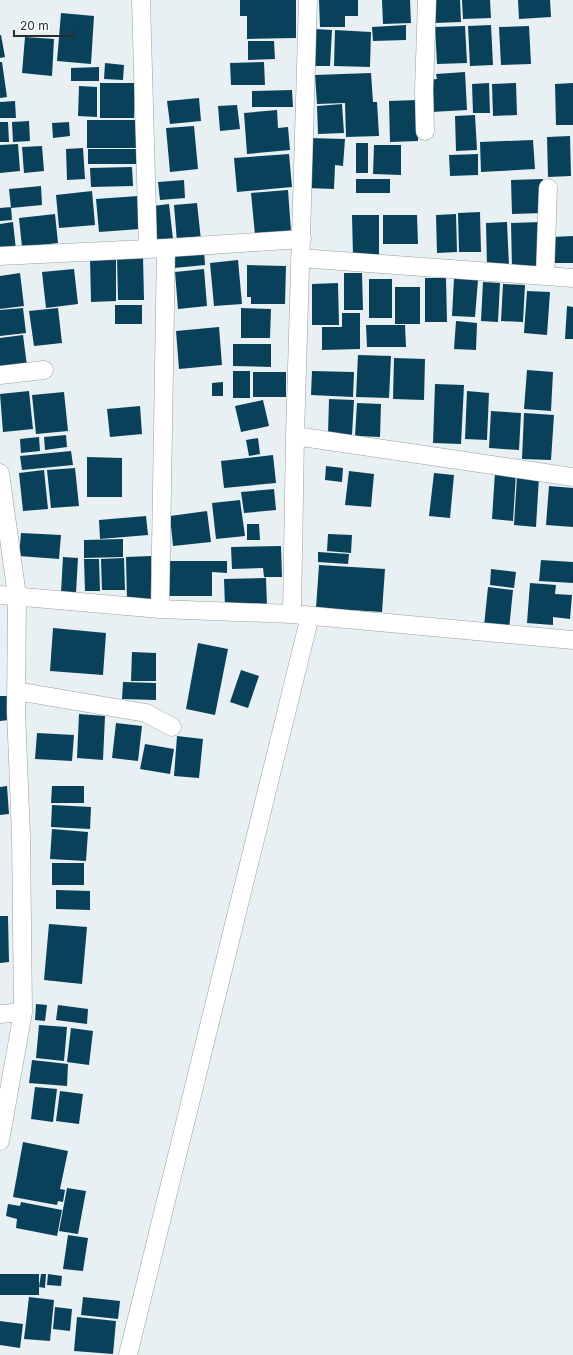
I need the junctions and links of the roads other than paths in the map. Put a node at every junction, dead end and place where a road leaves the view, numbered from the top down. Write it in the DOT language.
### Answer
graph roads {
  1 [pos="141,0"];
  2 [pos="308,0"];
  3 [pos="427,0"];
  4 [pos="425,131"];
  5 [pos="548,188"];
  6 [pos="302,238"];
  7 [pos="166,248"];
  8 [pos="148,249"];
  9 [pos="0,256"];
  10 [pos="300,258"];
  11 [pos="545,276"];
  12 [pos="573,278"];
  13 [pos="44,370"];
  14 [pos="0,375"];
  15 [pos="295,436"];
  16 [pos="0,474"];
  17 [pos="573,477"];
  18 [pos="8,596"];
  19 [pos="160,609"];
  20 [pos="292,614"];
  21 [pos="310,616"];
  22 [pos="573,640"];
  23 [pos="16,691"];
  24 [pos="172,727"];
  25 [pos="23,1012"];
  26 [pos="0,1014"];
  27 [pos="0,1141"];
  28 [pos="128,1355"];
  1 -- 8 [label="street"];
  2 -- 6 [label="street"];
  3 -- 4 [label="street"];
  5 -- 11 [label="street"];
  6 -- 7 [label="street"];
  6 -- 10 [label="street"];
  7 -- 8 [label="street"];
  7 -- 19 [label="street"];
  8 -- 9 [label="street"];
  10 -- 11 [label="street"];
  10 -- 15 [label="street"];
  11 -- 12 [label="street"];
  13 -- 14 [label="street"];
  15 -- 17 [label="street"];
  15 -- 20 [label="street"];
  16 -- 18 [label="street"];
  18 -- 19 [label="street"];
  18 -- 23 [label="street"];
  19 -- 20 [label="street"];
  20 -- 21 [label="street"];
  21 -- 22 [label="street"];
  21 -- 28 [label="street"];
  23 -- 24 [label="street"];
  23 -- 25 [label="street"];
  25 -- 26 [label="street"];
  25 -- 27 [label="street"];
}
